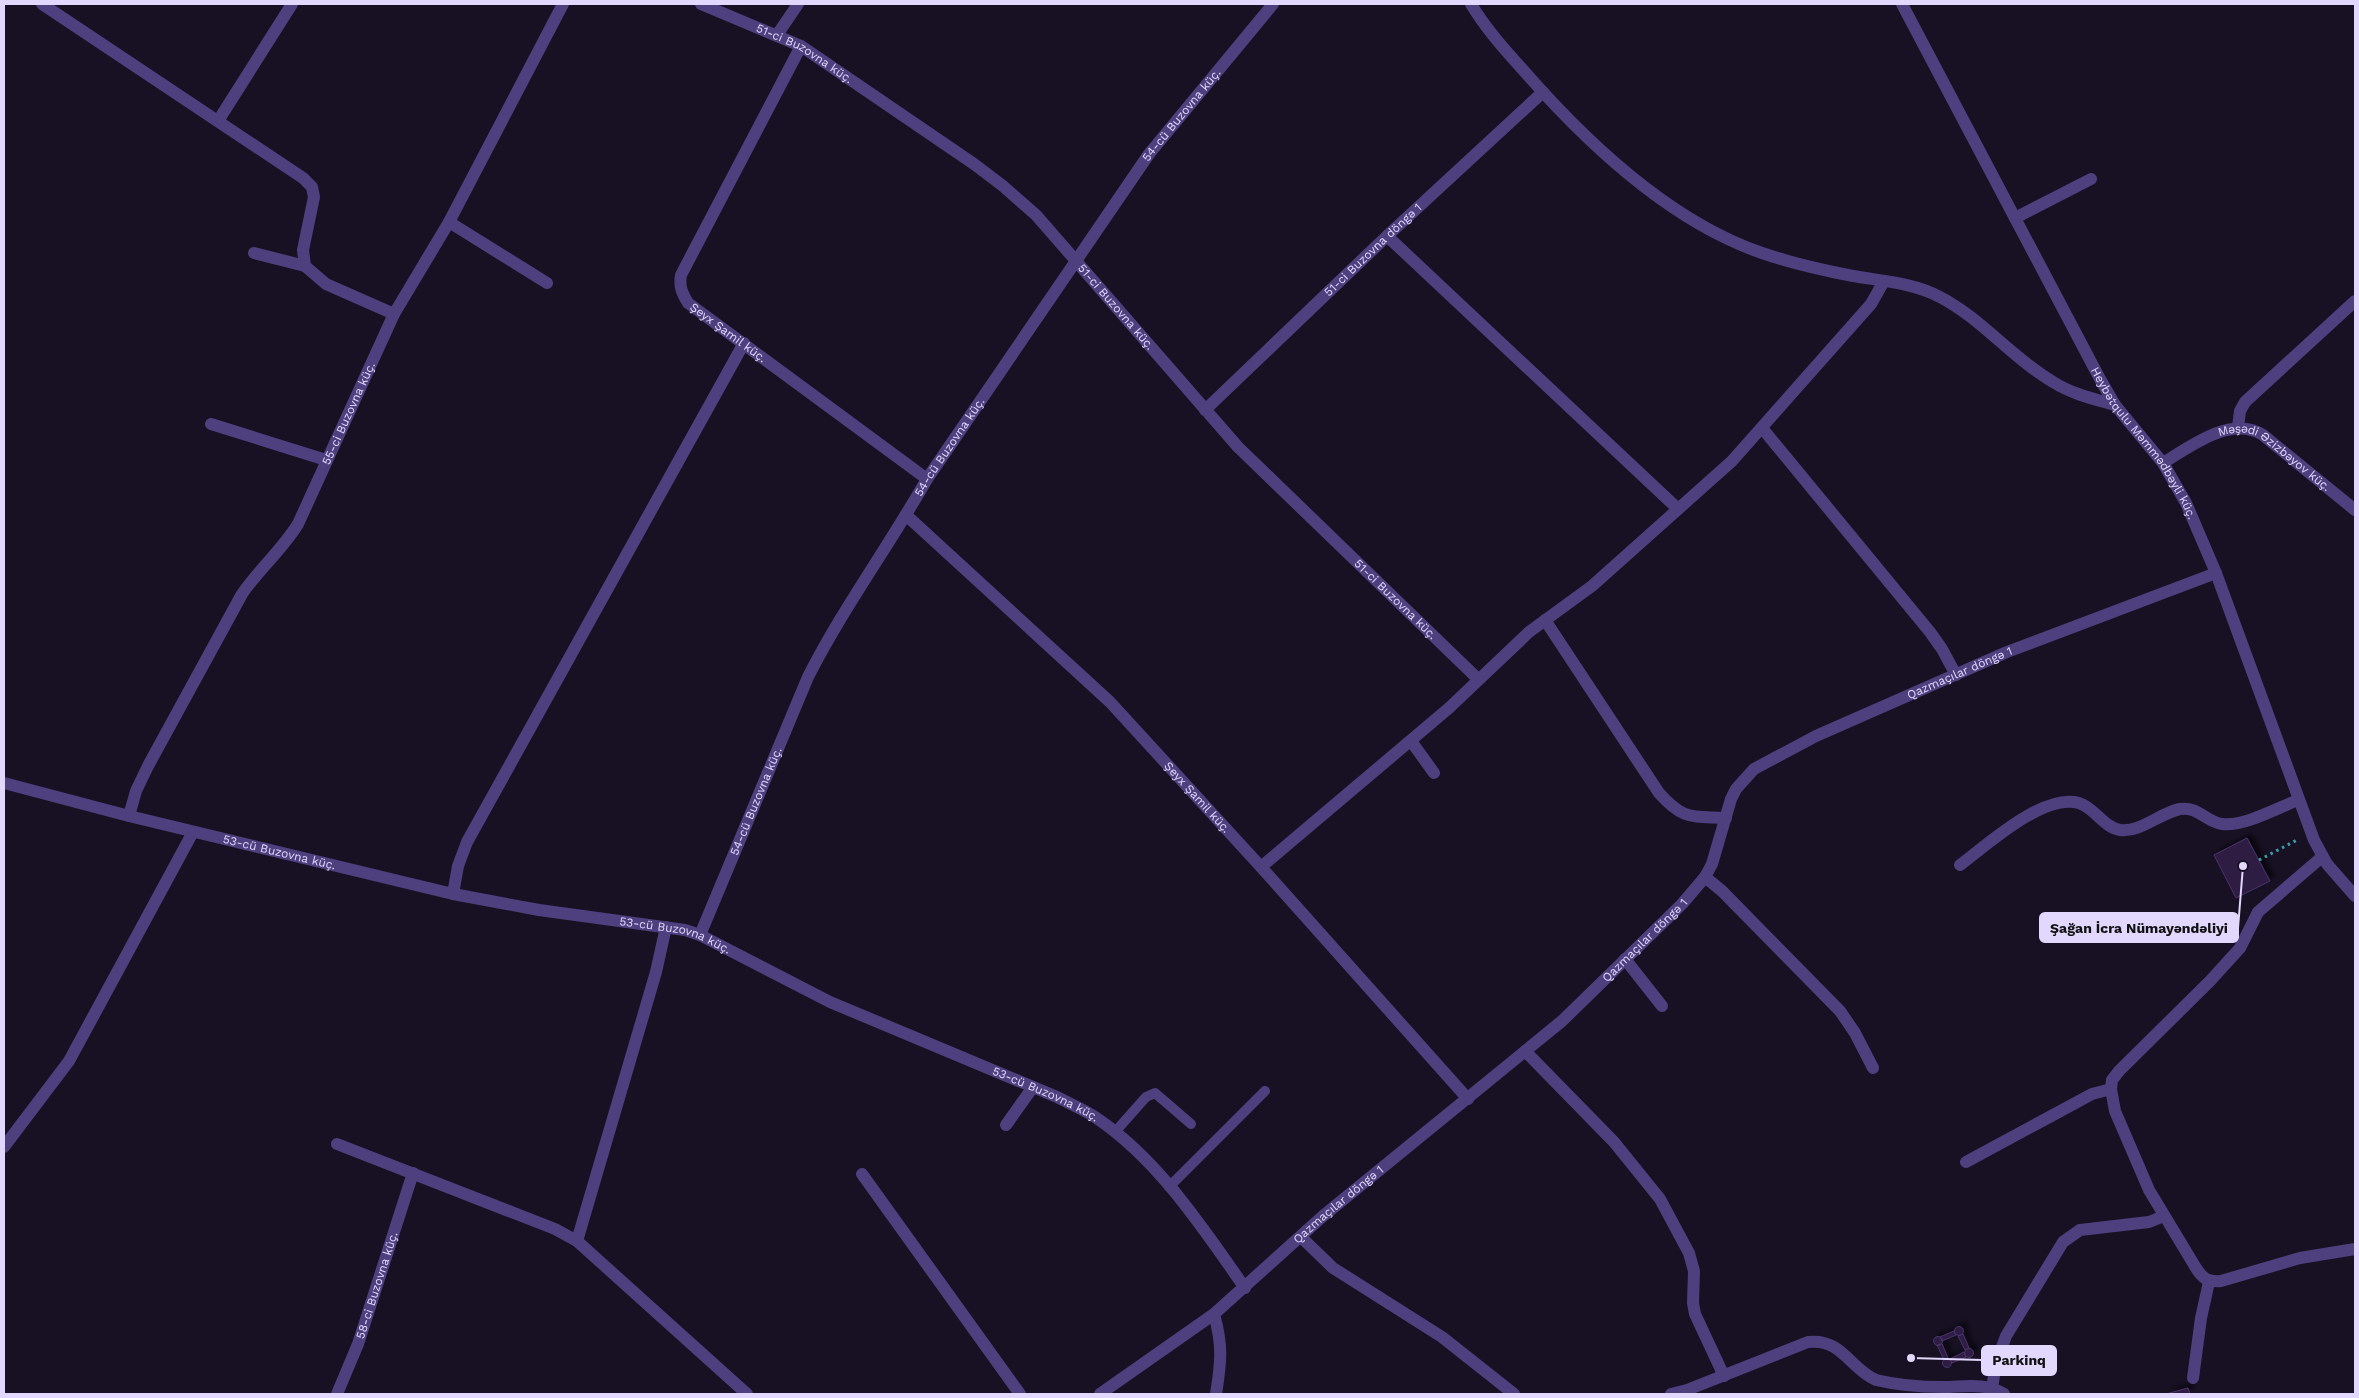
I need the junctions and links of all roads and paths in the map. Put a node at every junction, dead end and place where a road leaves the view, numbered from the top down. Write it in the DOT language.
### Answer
graph roads {
  1 [pos="42,4"];
  2 [pos="292,4"];
  3 [pos="563,4"];
  4 [pos="701,4"];
  5 [pos="798,4"];
  6 [pos="1273,4"];
  7 [pos="1471,4"];
  8 [pos="1902,4"];
  9 [pos="777,35"];
  10 [pos="801,46"];
  11 [pos="1542,92"];
  12 [pos="218,121"];
  13 [pos="2091,179"];
  14 [pos="2014,218"];
  15 [pos="449,222"];
  16 [pos="1386,236"];
  17 [pos="254,253"];
  18 [pos="1077,262"];
  19 [pos="305,266"];
  20 [pos="1884,281"];
  21 [pos="547,283"];
  22 [pos="2355,301"];
  23 [pos="394,314"];
  24 [pos="744,343"];
  25 [pos="2115,405"];
  26 [pos="1205,410"];
  27 [pos="211,424"];
  28 [pos="2238,427"];
  29 [pos="1762,428"];
  30 [pos="326,460"];
  31 [pos="2163,463"];
  32 [pos="927,479"];
  33 [pos="1678,509"];
  34 [pos="2355,510"];
  35 [pos="906,515"];
  36 [pos="2216,573"];
  37 [pos="1544,620"];
  38 [pos="1956,675"];
  39 [pos="1478,679"];
  40 [pos="1411,742"];
  41 [pos="1434,773"];
  42 [pos="4,783"];
  43 [pos="2298,800"];
  44 [pos="129,816"];
  45 [pos="1726,818"];
  46 [pos="193,832"];
  47 [pos="2310,833"];
  48 [pos="2322,857"];
  49 [pos="2259,860"];
  50 [pos="1960,865"];
  51 [pos="1262,867"];
  52 [pos="1705,877"];
  53 [pos="453,894"];
  54 [pos="2355,896"];
  55 [pos="666,928"];
  56 [pos="700,935"];
  57 [pos="1625,959"];
  58 [pos="1662,1006"];
  59 [pos="1525,1051"];
  60 [pos="1873,1068"];
  61 [pos="1034,1088"];
  62 [pos="2111,1088"];
  63 [pos="1265,1091"];
  64 [pos="1468,1099"];
  65 [pos="1191,1124"];
  66 [pos="1006,1125"];
  67 [pos="1116,1132"];
  68 [pos="337,1144"];
  69 [pos="4,1148"];
  70 [pos="1966,1162"];
  71 [pos="413,1173"];
  72 [pos="862,1174"];
  73 [pos="1169,1187"];
  74 [pos="2164,1216"];
  75 [pos="1301,1237"];
  76 [pos="577,1241"];
  77 [pos="2355,1248"];
  78 [pos="2210,1282"];
  79 [pos="1245,1288"];
  80 [pos="1214,1314"];
  81 [pos="1724,1376"];
  82 [pos="2194,1378"];
  83 [pos="1992,1388"];
  84 [pos="337,1394"];
  85 [pos="747,1394"];
  86 [pos="1020,1394"];
  87 [pos="1100,1394"];
  88 [pos="1216,1394"];
  89 [pos="1514,1394"];
  90 [pos="1671,1394"];
  91 [pos="2004,1394"];
  1 -- 12 [label="street"];
  2 -- 12 [label="street"];
  3 -- 15 [label="street, 55-ci Buzovna küç."];
  4 -- 9 [label="street, 51-ci Buzovna küç."];
  5 -- 9 [label="street"];
  6 -- 18 [label="street, 54-cü Buzovna küç."];
  7 -- 11 [label="street"];
  8 -- 14 [label="street, Heybətqulu Məmmədbəyli küç."];
  9 -- 10 [label="street, 51-ci Buzovna küç."];
  10 -- 18 [label="street, 51-ci Buzovna küç."];
  10 -- 24 [label="street, Şeyx Şamil küç."];
  11 -- 16 [label="street, 51-ci Buzovna döngə 1"];
  11 -- 20 [label="street"];
  12 -- 19 [label="street"];
  13 -- 14 [label="street"];
  14 -- 25 [label="street, Heybətqulu Məmmədbəyli küç."];
  15 -- 21 [label="street"];
  15 -- 23 [label="street, 55-ci Buzovna küç."];
  16 -- 26 [label="street, 51-ci Buzovna döngə 1"];
  16 -- 33 [label="street"];
  17 -- 19 [label="street"];
  18 -- 26 [label="street, 51-ci Buzovna küç."];
  18 -- 32 [label="street, 54-cü Buzovna küç."];
  19 -- 23 [label="street"];
  20 -- 25 [label="street"];
  20 -- 29 [label="street"];
  22 -- 28 [label="street"];
  23 -- 30 [label="street, 55-ci Buzovna küç."];
  24 -- 32 [label="street, Şeyx Şamil küç."];
  24 -- 53 [label="street"];
  25 -- 31 [label="street, Heybətqulu Məmmədbəyli küç."];
  26 -- 39 [label="street, 51-ci Buzovna küç."];
  27 -- 30 [label="street"];
  28 -- 31 [label="street, Məşədi Əzizbəyov küç."];
  28 -- 34 [label="street, Məşədi Əzizbəyov küç."];
  29 -- 33 [label="street"];
  29 -- 38 [label="street"];
  30 -- 44 [label="street, 55-ci Buzovna küç."];
  31 -- 36 [label="street, Heybətqulu Məmmədbəyli küç."];
  32 -- 35 [label="street, 54-cü Buzovna küç."];
  33 -- 37 [label="street"];
  35 -- 51 [label="street, Şeyx Şamil küç."];
  35 -- 56 [label="street, 54-cü Buzovna küç."];
  36 -- 38 [label="street, Qazmaçılar döngə 1"];
  36 -- 43 [label="street, Heybətqulu Məmmədbəyli küç."];
  37 -- 39 [label="street"];
  37 -- 45 [label="street"];
  38 -- 45 [label="street, Qazmaçılar döngə 1"];
  39 -- 40 [label="street"];
  40 -- 41 [label="street"];
  40 -- 51 [label="street"];
  42 -- 44 [label="street, 53-cü Buzovna küç."];
  43 -- 47 [label="street, Heybətqulu Məmmədbəyli küç."];
  43 -- 50 [label="street"];
  44 -- 46 [label="street, 53-cü Buzovna küç."];
  45 -- 52 [label="street, Qazmaçılar döngə 1"];
  46 -- 53 [label="street, 53-cü Buzovna küç."];
  46 -- 69 [label="street"];
  47 -- 48 [label="street, Heybətqulu Məmmədbəyli küç."];
  47 -- 49 [label="path"];
  48 -- 54 [label="street, Heybətqulu Məmmədbəyli küç."];
  48 -- 62 [label="street"];
  51 -- 64 [label="street, Şeyx Şamil küç."];
  52 -- 57 [label="street, Qazmaçılar döngə 1"];
  52 -- 60 [label="street"];
  53 -- 55 [label="street, 53-cü Buzovna küç."];
  55 -- 56 [label="street, 53-cü Buzovna küç."];
  55 -- 76 [label="street"];
  56 -- 61 [label="street, 53-cü Buzovna küç."];
  57 -- 58 [label="street"];
  57 -- 59 [label="street, Qazmaçılar döngə 1"];
  59 -- 64 [label="street, Qazmaçılar döngə 1"];
  59 -- 81 [label="street"];
  61 -- 66 [label="street"];
  61 -- 67 [label="street, 53-cü Buzovna küç."];
  62 -- 70 [label="street"];
  62 -- 74 [label="street"];
  63 -- 73 [label="lane"];
  64 -- 75 [label="street, Qazmaçılar döngə 1"];
  65 -- 67 [label="lane"];
  67 -- 73 [label="street, 53-cü Buzovna küç."];
  68 -- 71 [label="street"];
  71 -- 76 [label="street"];
  71 -- 84 [label="street, 58-ci Buzovna küç."];
  72 -- 86 [label="street"];
  73 -- 79 [label="street, 53-cü Buzovna küç."];
  74 -- 78 [label="street"];
  74 -- 83 [label="street"];
  75 -- 79 [label="street, Qazmaçılar döngə 1"];
  75 -- 89 [label="street"];
  76 -- 85 [label="street"];
  77 -- 78 [label="street"];
  78 -- 82 [label="street"];
  79 -- 80 [label="street, Qazmaçılar döngə 1"];
  80 -- 87 [label="street, Qazmaçılar döngə 1"];
  80 -- 88 [label="street"];
  81 -- 83 [label="street"];
  81 -- 90 [label="street"];
  83 -- 91 [label="street"];
}
